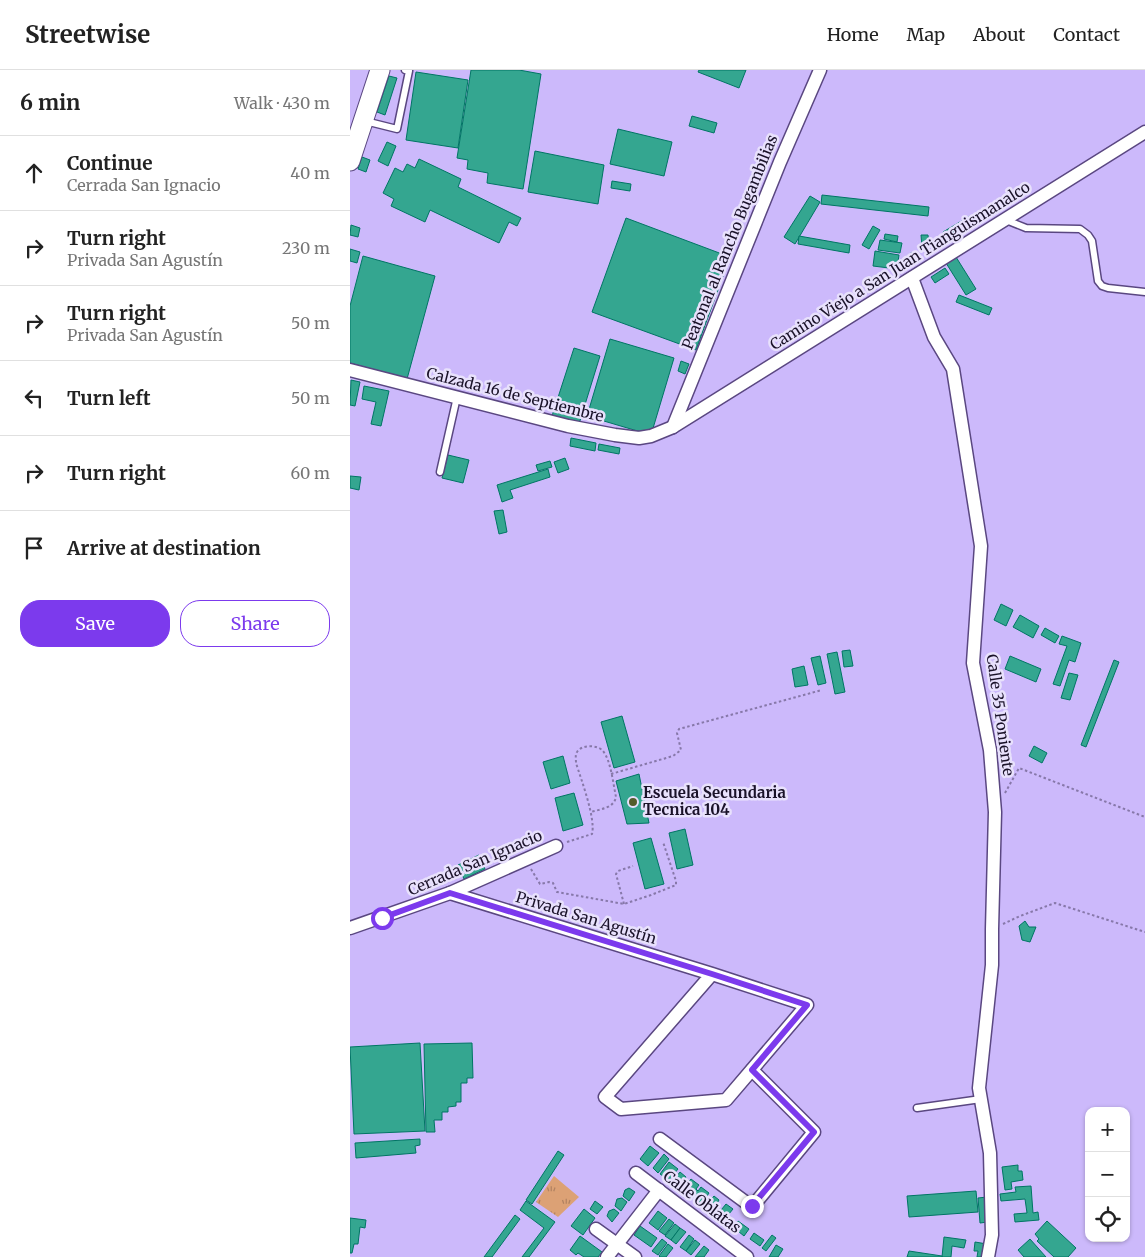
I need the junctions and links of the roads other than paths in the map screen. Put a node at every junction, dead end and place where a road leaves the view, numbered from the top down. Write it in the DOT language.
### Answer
graph roads {
  1 [pos="380,70"];
  2 [pos="405,70"];
  3 [pos="820,70"];
  4 [pos="358,126"];
  5 [pos="1145,132"];
  6 [pos="350,161"];
  7 [pos="1005,220"];
  8 [pos="912,278"];
  9 [pos="1145,292"];
  10 [pos="350,370"];
  11 [pos="457,397"];
  12 [pos="672,427"];
  13 [pos="440,472"];
  14 [pos="556,846"];
  15 [pos="450,893"];
  16 [pos="350,928"];
  17 [pos="712,974"];
  18 [pos="752,1070"];
  19 [pos="981,1099"];
  20 [pos="917,1108"];
  21 [pos="660,1139"];
  22 [pos="636,1173"];
  23 [pos="659,1190"];
  24 [pos="596,1229"];
  25 [pos="616,1244"];
  26 [pos="607,1257"];
  27 [pos="635,1257"];
  28 [pos="748,1257"];
  29 [pos="988,1257"];
  1 -- 4 [label="main road"];
  2 -- 4 [label="lane"];
  3 -- 12 [label="street, Peatonal al Rancho Bugambilias"];
  4 -- 6 [label="main road"];
  5 -- 7 [label="street, Camino Viejo a San Juan Tianguismanalco"];
  7 -- 8 [label="street, Camino Viejo a San Juan Tianguismanalco"];
  7 -- 9 [label="lane"];
  8 -- 12 [label="street, Camino Viejo a San Juan Tianguismanalco"];
  8 -- 19 [label="street, Calle 35 Poniente"];
  10 -- 11 [label="street, Calzada 16 de Septiembre"];
  11 -- 12 [label="street, Calzada 16 de Septiembre"];
  11 -- 13 [label="lane"];
  14 -- 15 [label="street, Cerrada San Ignacio"];
  15 -- 16 [label="street, Cerrada San Ignacio"];
  15 -- 17 [label="street, Privada San Agustín"];
  17 -- 18 [label="street, Privada San Agustín"];
  17 -- 18 [label="street, Privada San Agustín"];
  18 -- 21 [label="street"];
  19 -- 20 [label="lane"];
  19 -- 29 [label="street, Calle 35 Poniente"];
  22 -- 23 [label="street, Calle Oblatas"];
  23 -- 25 [label="street"];
  23 -- 28 [label="street, Calle Oblatas"];
  24 -- 25 [label="street"];
  25 -- 26 [label="street"];
  25 -- 27 [label="street"];
}
